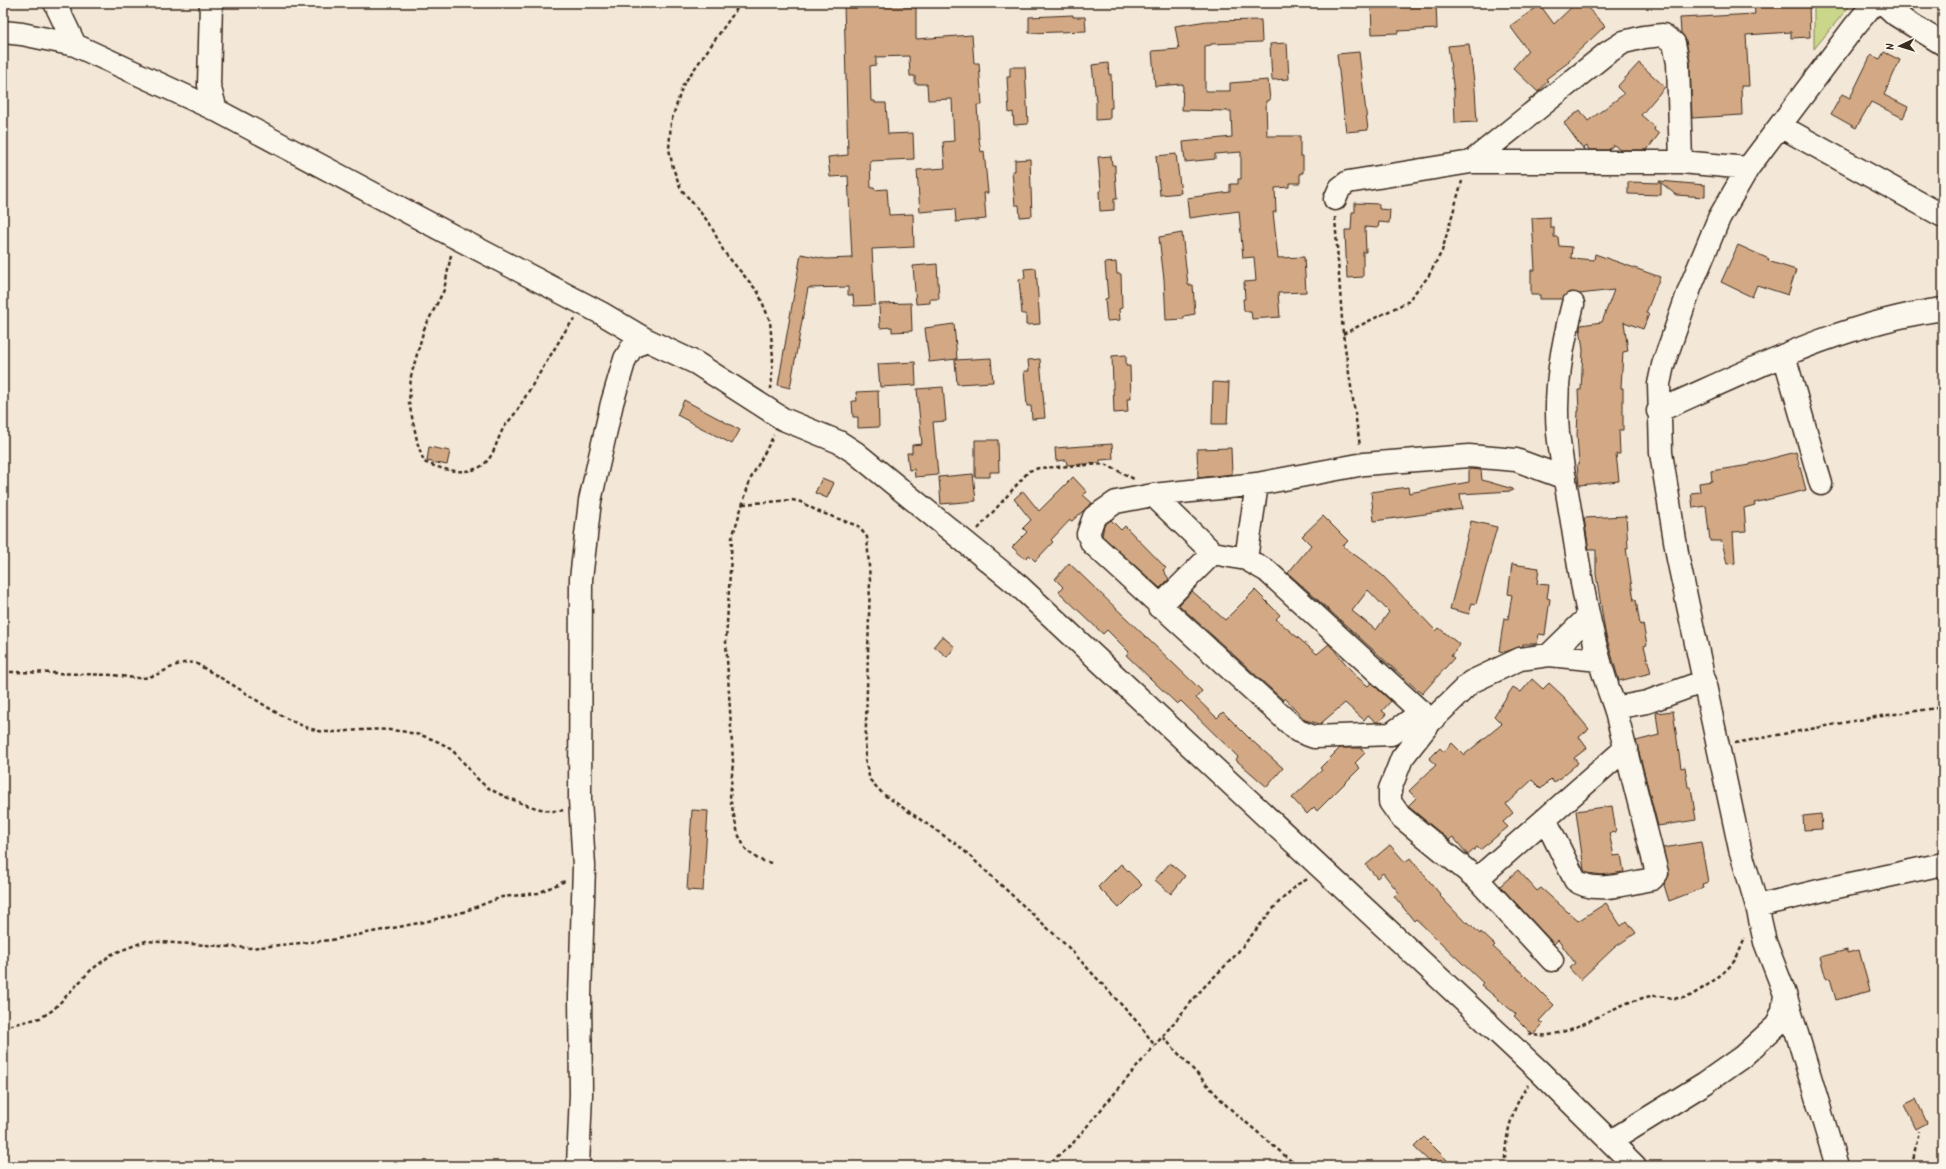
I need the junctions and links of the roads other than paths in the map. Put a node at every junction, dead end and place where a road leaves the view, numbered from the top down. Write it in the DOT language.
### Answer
graph roads {
  1 [pos="55,3"];
  2 [pos="211,3"];
  3 [pos="1874,3"];
  4 [pos="1883,3"];
  5 [pos="3,32"];
  6 [pos="1943,44"];
  7 [pos="75,45"];
  8 [pos="209,85"];
  9 [pos="186,96"];
  10 [pos="216,110"];
  11 [pos="1780,126"];
  12 [pos="1471,162"];
  13 [pos="1681,162"];
  14 [pos="1748,168"];
  15 [pos="1335,198"];
  16 [pos="1943,216"];
  17 [pos="1572,304"];
  18 [pos="1943,309"];
  19 [pos="645,340"];
  20 [pos="1784,355"];
  21 [pos="1658,411"];
  22 [pos="1565,478"];
  23 [pos="1257,484"];
  24 [pos="1821,484"];
  25 [pos="1153,495"];
  26 [pos="1214,553"];
  27 [pos="1246,559"];
  28 [pos="1159,607"];
  29 [pos="1588,617"];
  30 [pos="1549,655"];
  31 [pos="1599,660"];
  32 [pos="1705,681"];
  33 [pos="1615,708"];
  34 [pos="1426,716"];
  35 [pos="1626,748"];
  36 [pos="1545,819"];
  37 [pos="1943,864"];
  38 [pos="1477,879"];
  39 [pos="1758,912"];
  40 [pos="1552,960"];
  41 [pos="1785,994"];
  42 [pos="1611,1141"];
  43 [pos="578,1166"];
  44 [pos="1635,1166"];
  45 [pos="1837,1166"];
  1 -- 7 [label="street"];
  2 -- 8 [label="street"];
  3 -- 11 [label="street"];
  4 -- 6 [label="street"];
  5 -- 7 [label="street"];
  7 -- 9 [label="street"];
  8 -- 9 [label="street"];
  8 -- 10 [label="street"];
  9 -- 10 [label="street"];
  10 -- 19 [label="street"];
  11 -- 14 [label="street"];
  11 -- 16 [label="street"];
  12 -- 13 [label="street"];
  12 -- 13 [label="street"];
  12 -- 15 [label="street"];
  13 -- 14 [label="street"];
  14 -- 21 [label="street"];
  17 -- 22 [label="street"];
  18 -- 20 [label="street"];
  19 -- 42 [label="street"];
  19 -- 43 [label="street"];
  20 -- 21 [label="street"];
  20 -- 24 [label="street"];
  21 -- 32 [label="street"];
  22 -- 23 [label="street"];
  22 -- 29 [label="street"];
  23 -- 25 [label="street"];
  23 -- 27 [label="street"];
  25 -- 26 [label="street"];
  25 -- 28 [label="street"];
  26 -- 27 [label="street"];
  26 -- 28 [label="street"];
  27 -- 34 [label="street"];
  28 -- 34 [label="street"];
  29 -- 30 [label="street"];
  29 -- 31 [label="street"];
  30 -- 31 [label="street"];
  30 -- 34 [label="street"];
  31 -- 33 [label="street"];
  32 -- 33 [label="street"];
  32 -- 39 [label="street"];
  33 -- 35 [label="street"];
  34 -- 38 [label="street"];
  35 -- 36 [label="street"];
  35 -- 36 [label="street"];
  36 -- 38 [label="street"];
  37 -- 39 [label="street"];
  38 -- 40 [label="street"];
  39 -- 41 [label="street"];
  41 -- 42 [label="street"];
  41 -- 45 [label="street"];
  42 -- 44 [label="street"];
}
